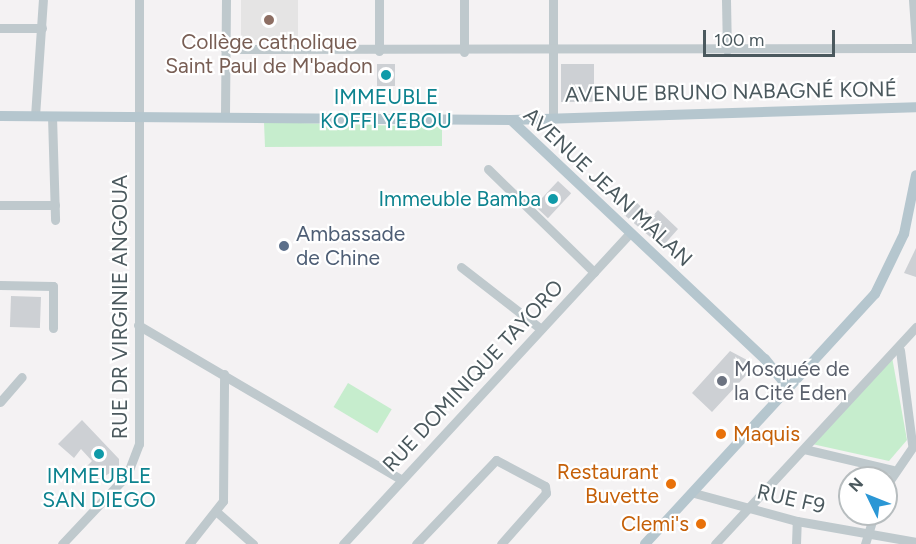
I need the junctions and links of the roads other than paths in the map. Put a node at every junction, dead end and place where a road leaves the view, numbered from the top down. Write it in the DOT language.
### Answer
graph roads {
  1 [pos="43,0"];
  2 [pos="139,0"];
  3 [pos="226,0"];
  4 [pos="379,0"];
  5 [pos="464,0"];
  6 [pos="553,0"];
  7 [pos="726,0"];
  8 [pos="913,0"];
  9 [pos="0,28"];
  10 [pos="42,28"];
  11 [pos="916,42"];
  12 [pos="916,48"];
  13 [pos="225,49"];
  14 [pos="553,50"];
  15 [pos="727,50"];
  16 [pos="379,51"];
  17 [pos="464,52"];
  18 [pos="916,107"];
  19 [pos="138,113"];
  20 [pos="225,114"];
  21 [pos="0,116"];
  22 [pos="35,116"];
  23 [pos="52,116"];
  24 [pos="553,116"];
  25 [pos="511,120"];
  26 [pos="488,170"];
  27 [pos="916,175"];
  28 [pos="0,205"];
  29 [pos="55,205"];
  30 [pos="56,220"];
  31 [pos="630,233"];
  32 [pos="461,267"];
  33 [pos="594,272"];
  34 [pos="0,285"];
  35 [pos="138,325"];
  36 [pos="916,327"];
  37 [pos="53,328"];
  38 [pos="541,329"];
  39 [pos="900,350"];
  40 [pos="224,374"];
  41 [pos="22,377"];
  42 [pos="789,389"];
  43 [pos="0,402"];
  44 [pos="914,443"];
  45 [pos="804,449"];
  46 [pos="876,466"];
  47 [pos="896,466"];
  48 [pos="401,480"];
  49 [pos="694,493"];
  50 [pos="747,508"];
  51 [pos="218,513"];
  52 [pos="797,521"];
  53 [pos="870,526"];
  54 [pos="867,533"];
  55 [pos="916,542"];
  56 [pos="62,544"];
  57 [pos="189,544"];
  58 [pos="254,544"];
  59 [pos="343,544"];
  60 [pos="416,544"];
  61 [pos="501,544"];
  62 [pos="645,544"];
  63 [pos="715,544"];
  64 [pos="796,544"];
  65 [pos="865,544"];
  1 -- 10 [label="street"];
  2 -- 19 [label="street, RUE DR VIRGINIE ANGOUA"];
  3 -- 13 [label="street"];
  4 -- 16 [label="street"];
  5 -- 17 [label="street"];
  6 -- 14 [label="street"];
  7 -- 15 [label="street"];
  8 -- 11 [label="street"];
  9 -- 10 [label="street"];
  10 -- 22 [label="street"];
  12 -- 15 [label="street"];
  13 -- 16 [label="street"];
  13 -- 20 [label="street"];
  14 -- 15 [label="street"];
  14 -- 17 [label="street"];
  14 -- 24 [label="street"];
  16 -- 17 [label="street"];
  18 -- 24 [label="main road, AVENUE BRUNO NABAGNÉ KONÉ"];
  19 -- 20 [label="main road, AVENUE JEAN MALAN"];
  19 -- 23 [label="main road, AVENUE JEAN MALAN"];
  19 -- 35 [label="street, RUE DR VIRGINIE ANGOUA"];
  20 -- 25 [label="main road, AVENUE JEAN MALAN"];
  21 -- 22 [label="main road, AVENUE JEAN MALAN"];
  22 -- 23 [label="main road, AVENUE JEAN MALAN"];
  23 -- 29 [label="street"];
  24 -- 25 [label="main road, AVENUE BRUNO NABAGNÉ KONÉ"];
  25 -- 31 [label="main road, AVENUE JEAN MALAN"];
  26 -- 33 [label="street"];
  27 -- 42 [label="main road"];
  28 -- 29 [label="street"];
  29 -- 30 [label="street"];
  31 -- 33 [label="street, RUE DOMINIQUE TAYORO"];
  31 -- 42 [label="main road, AVENUE JEAN MALAN"];
  32 -- 38 [label="street"];
  33 -- 38 [label="street, RUE DOMINIQUE TAYORO"];
  34 -- 37 [label="street"];
  35 -- 40 [label="street"];
  35 -- 56 [label="street, RUE DR VIRGINIE ANGOUA"];
  36 -- 39 [label="street"];
  38 -- 48 [label="street, RUE DOMINIQUE TAYORO"];
  39 -- 44 [label="street"];
  39 -- 45 [label="street"];
  40 -- 48 [label="street"];
  40 -- 51 [label="street"];
  41 -- 43 [label="street"];
  42 -- 49 [label="main road"];
  44 -- 47 [label="street"];
  45 -- 46 [label="street"];
  45 -- 50 [label="street"];
  48 -- 59 [label="street, RUE DOMINIQUE TAYORO"];
  49 -- 50 [label="street, RUE F9"];
  49 -- 62 [label="main road"];
  50 -- 52 [label="street, RUE F9"];
  50 -- 63 [label="street"];
  51 -- 57 [label="street"];
  51 -- 58 [label="street"];
  52 -- 54 [label="street, RUE F9"];
  52 -- 64 [label="street"];
  53 -- 54 [label="street"];
  54 -- 55 [label="street, RUE F9"];
  54 -- 65 [label="street"];
  60 -- 61 [label="street"];
}
